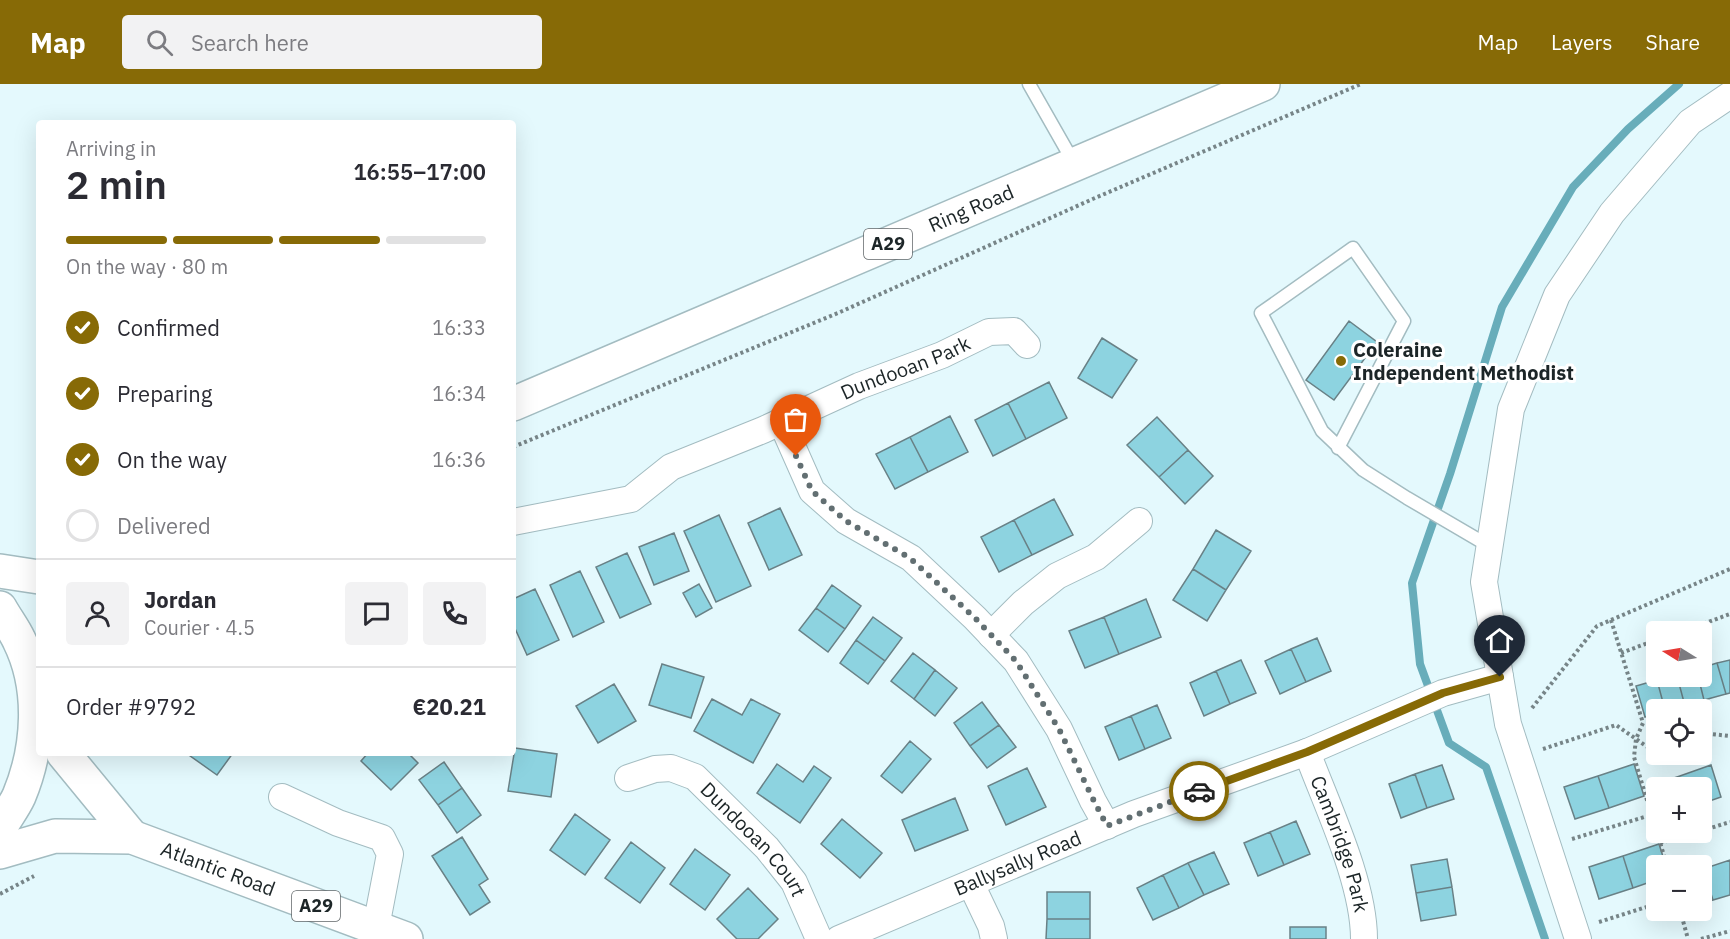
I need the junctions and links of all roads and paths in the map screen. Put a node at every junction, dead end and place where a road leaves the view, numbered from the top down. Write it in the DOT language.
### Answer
graph roads {
  1 [pos="1029,84"];
  2 [pos="1263,84"];
  3 [pos="1361,84"];
  4 [pos="1730,95"];
  5 [pos="1075,164"];
  6 [pos="1027,345"];
  7 [pos="516,403"];
  8 [pos="781,421"];
  9 [pos="516,446"];
  10 [pos="1338,448"];
  11 [pos="516,521"];
  12 [pos="1139,521"];
  13 [pos="1489,546"];
  14 [pos="1730,569"];
  15 [pos="0,571"];
  16 [pos="36,577"];
  17 [pos="0,608"];
  18 [pos="1730,614"];
  19 [pos="1611,620"];
  20 [pos="1711,621"];
  21 [pos="991,635"];
  22 [pos="1646,644"];
  23 [pos="1621,653"];
  24 [pos="1500,677"];
  25 [pos="36,703"];
  26 [pos="1526,715"];
  27 [pos="36,719"];
  28 [pos="1712,734"];
  29 [pos="1730,736"];
  30 [pos="1636,739"];
  31 [pos="1646,746"];
  32 [pos="1307,752"];
  33 [pos="1534,752"];
  34 [pos="65,756"];
  35 [pos="628,778"];
  36 [pos="282,797"];
  37 [pos="1646,798"];
  38 [pos="1646,816"];
  39 [pos="1730,822"];
  40 [pos="1107,826"];
  41 [pos="0,828"];
  42 [pos="1712,828"];
  43 [pos="132,837"];
  44 [pos="1567,840"];
  45 [pos="1660,843"];
  46 [pos="0,852"];
  47 [pos="1664,855"];
  48 [pos="40,873"];
  49 [pos="971,884"];
  50 [pos="0,894"];
  51 [pos="1646,907"];
  52 [pos="1683,921"];
  53 [pos="376,927"];
  54 [pos="1730,931"];
  55 [pos="1589,935"];
  56 [pos="406,939"];
  57 [pos="819,939"];
  58 [pos="839,939"];
  59 [pos="994,939"];
  60 [pos="1364,939"];
  61 [pos="1688,939"];
  62 [pos="1701,939"];
  1 -- 5 [label="lane"];
  2 -- 5 [label="main road, Ring Road / A29"];
  3 -- 9 [label="path"];
  4 -- 13 [label="street"];
  5 -- 7 [label="main road, Ring Road / A29"];
  6 -- 8 [label="street, Dundooan Park"];
  8 -- 11 [label="street, Dundooan Park"];
  8 -- 21 [label="street"];
  10 -- 10 [label="lane"];
  10 -- 13 [label="lane"];
  12 -- 21 [label="street"];
  13 -- 24 [label="street"];
  14 -- 19 [label="path"];
  15 -- 16 [label="main road"];
  17 -- 25 [label="main road"];
  18 -- 20 [label="path"];
  19 -- 23 [label="path"];
  19 -- 26 [label="path"];
  21 -- 40 [label="street"];
  22 -- 23 [label="path"];
  23 -- 30 [label="path"];
  24 -- 32 [label="street, Ballysally Road"];
  24 -- 55 [label="street"];
  27 -- 41 [label="main road"];
  28 -- 29 [label="path"];
  30 -- 31 [label="path"];
  30 -- 33 [label="path"];
  30 -- 37 [label="path"];
  32 -- 40 [label="street, Ballysally Road"];
  32 -- 60 [label="street, Cambridge Park"];
  34 -- 43 [label="main road"];
  35 -- 57 [label="street, Dundooan Court"];
  36 -- 53 [label="street"];
  38 -- 44 [label="path"];
  39 -- 42 [label="path"];
  40 -- 49 [label="street, Ballysally Road"];
  43 -- 46 [label="main road, Atlantic Road / A29"];
  43 -- 53 [label="main road, Atlantic Road / A29"];
  45 -- 47 [label="path"];
  48 -- 50 [label="path"];
  49 -- 58 [label="street, Ballysally Road"];
  49 -- 59 [label="street"];
  51 -- 55 [label="path"];
  52 -- 61 [label="path"];
  53 -- 56 [label="main road, Atlantic Road / A29"];
  54 -- 62 [label="path"];
}
